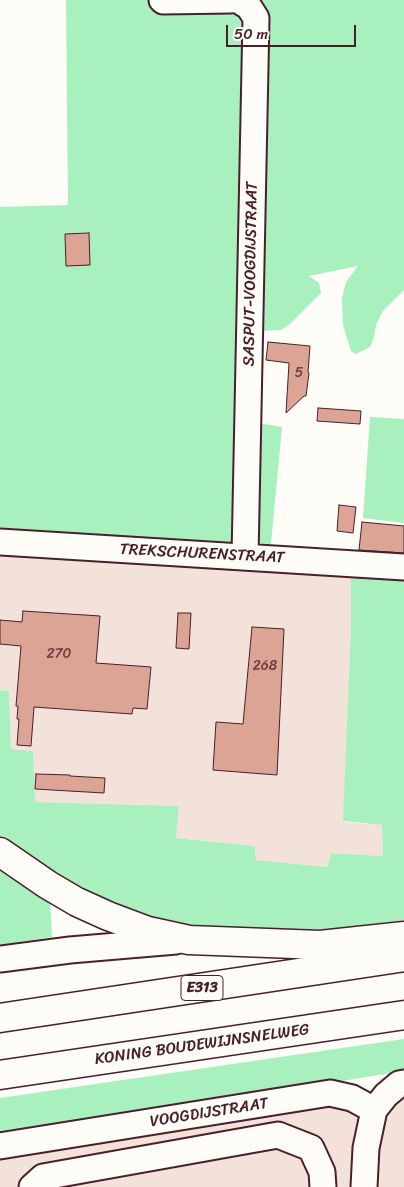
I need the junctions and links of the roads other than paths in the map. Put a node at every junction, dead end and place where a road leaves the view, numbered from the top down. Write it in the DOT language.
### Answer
graph roads {
  1 [pos="162,0"];
  2 [pos="230,0"];
  3 [pos="238,0"];
  4 [pos="0,542"];
  5 [pos="245,557"];
  6 [pos="404,567"];
  7 [pos="0,852"];
  8 [pos="404,936"];
  9 [pos="189,940"];
  10 [pos="404,957"];
  11 [pos="0,959"];
  12 [pos="404,1015"];
  13 [pos="0,1018"];
  14 [pos="0,1075"];
  15 [pos="404,1083"];
  16 [pos="374,1110"];
  17 [pos="0,1146"];
  18 [pos="32,1187"];
  19 [pos="322,1187"];
  20 [pos="364,1187"];
  1 -- 2 [label="street"];
  3 -- 5 [label="street, SASPUT-VOOGDIJSTRAAT"];
  4 -- 5 [label="street, TREKSCHURENSTRAAT"];
  5 -- 6 [label="street, TREKSCHURENSTRAAT"];
  7 -- 9 [label="highway"];
  8 -- 9 [label="highway"];
  9 -- 11 [label="street"];
  10 -- 13 [label="highway, E313"];
  12 -- 14 [label="highway, KONING BOUDEWIJNSNELWEG"];
  15 -- 16 [label="street"];
  16 -- 17 [label="street, VOOGDIJSTRAAT"];
  16 -- 20 [label="street"];
  18 -- 19 [label="street"];
}
